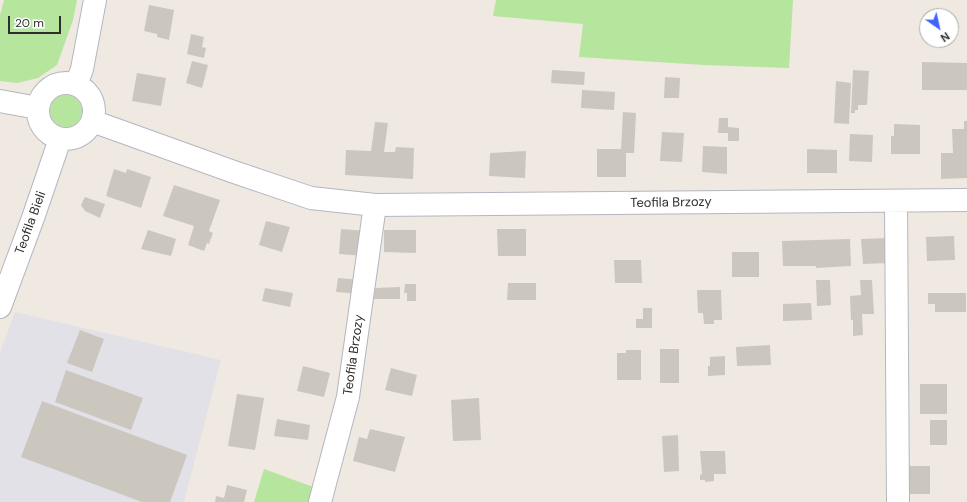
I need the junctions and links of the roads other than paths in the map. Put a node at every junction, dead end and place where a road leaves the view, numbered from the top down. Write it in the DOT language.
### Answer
graph roads {
  1 [pos="95,0"];
  2 [pos="76,85"];
  3 [pos="0,101"];
  4 [pos="38,108"];
  5 [pos="92,120"];
  6 [pos="60,139"];
  7 [pos="967,200"];
  8 [pos="896,201"];
  9 [pos="375,205"];
  10 [pos="0,307"];
  11 [pos="320,502"];
  12 [pos="898,502"];
  1 -- 2 [label="street"];
  2 -- 4 [label="street"];
  2 -- 5 [label="street"];
  3 -- 4 [label="street"];
  4 -- 6 [label="street"];
  5 -- 6 [label="street"];
  5 -- 9 [label="street, Teofila Brzozy"];
  6 -- 10 [label="street, Teofila Bieli"];
  7 -- 8 [label="street, Teofila Brzozy"];
  8 -- 9 [label="street, Teofila Brzozy"];
  8 -- 12 [label="street"];
  9 -- 11 [label="street, Teofila Brzozy"];
}
